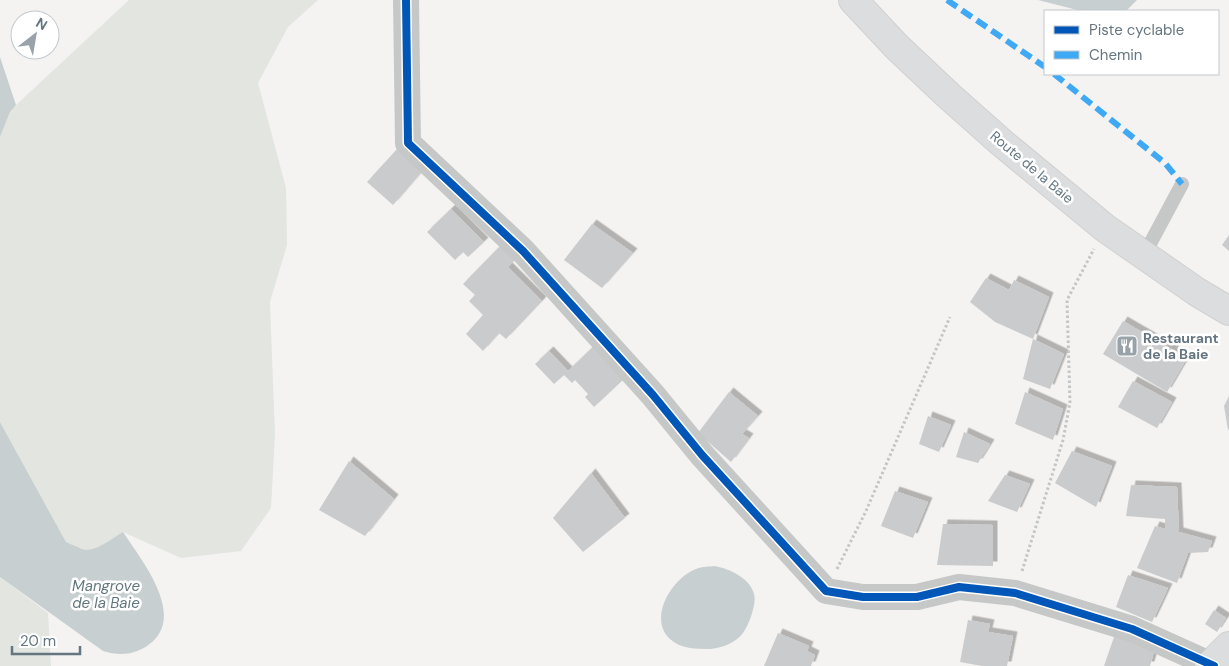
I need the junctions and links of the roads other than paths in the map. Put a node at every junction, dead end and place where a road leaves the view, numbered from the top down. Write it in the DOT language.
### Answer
graph roads {
  1 [pos="406,0"];
  2 [pos="853,0"];
  3 [pos="1182,184"];
  4 [pos="1144,255"];
  5 [pos="1229,311"];
  6 [pos="1216,660"];
  1 -- 6 [label="street"];
  2 -- 4 [label="main road, Route de la Baie"];
  3 -- 4 [label="lane"];
  4 -- 5 [label="main road, Route de la Baie"];
}
